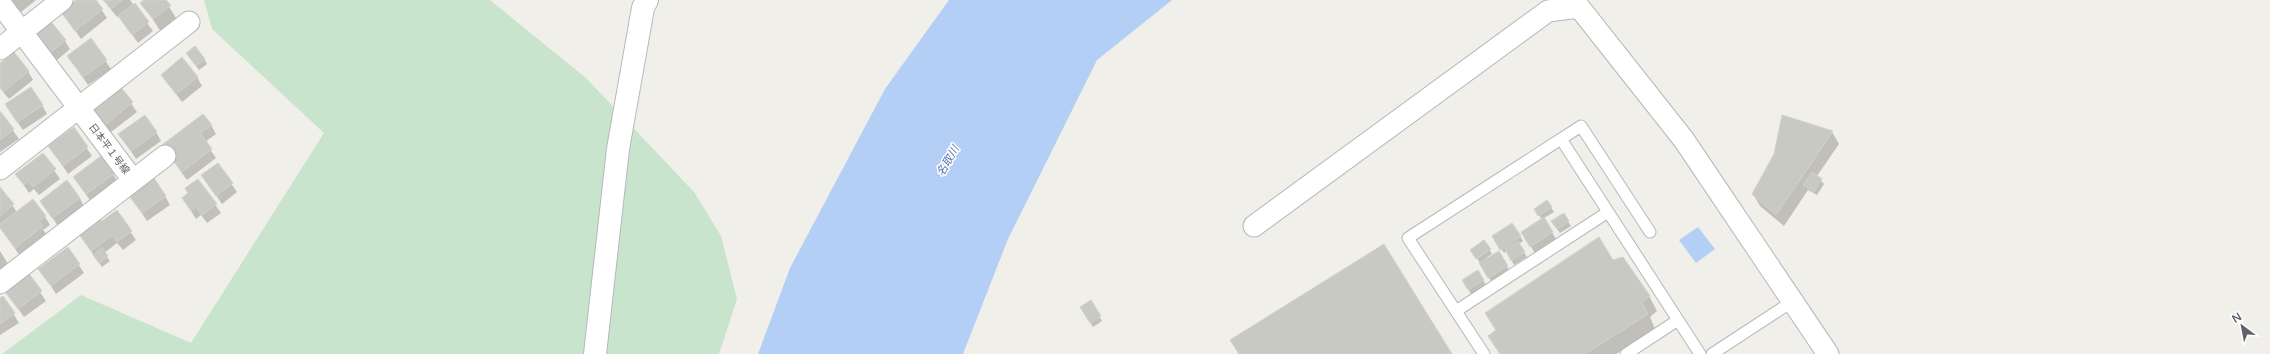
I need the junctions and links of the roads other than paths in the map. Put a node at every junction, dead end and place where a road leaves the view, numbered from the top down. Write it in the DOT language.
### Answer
graph roads {
  1 [pos="62,0"];
  2 [pos="647,0"];
  3 [pos="0,3"];
  4 [pos="189,22"];
  5 [pos="22,32"];
  6 [pos="0,49"];
  7 [pos="79,109"];
  8 [pos="1561,139"];
  9 [pos="165,156"];
  10 [pos="0,169"];
  11 [pos="132,180"];
  12 [pos="1608,212"];
  13 [pos="1254,226"];
  14 [pos="1650,232"];
  15 [pos="0,283"];
  16 [pos="1793,301"];
  17 [pos="1456,311"];
  18 [pos="1678,320"];
  19 [pos="594,354"];
  20 [pos="1484,354"];
  21 [pos="1626,354"];
  22 [pos="1700,354"];
  23 [pos="1712,354"];
  24 [pos="1828,354"];
  1 -- 5 [label="street"];
  2 -- 19 [label="street"];
  3 -- 5 [label="street, 日本平１号線"];
  4 -- 7 [label="street"];
  5 -- 6 [label="street"];
  5 -- 7 [label="street, 日本平１号線"];
  7 -- 10 [label="street"];
  7 -- 11 [label="street, 日本平１号線"];
  8 -- 12 [label="lane"];
  8 -- 14 [label="lane"];
  8 -- 17 [label="lane"];
  9 -- 11 [label="street"];
  11 -- 15 [label="street, 日本平１号線"];
  12 -- 17 [label="lane"];
  12 -- 18 [label="lane"];
  13 -- 16 [label="street"];
  16 -- 23 [label="lane"];
  16 -- 24 [label="street"];
  17 -- 20 [label="lane"];
  18 -- 21 [label="lane"];
  18 -- 22 [label="lane"];
}
